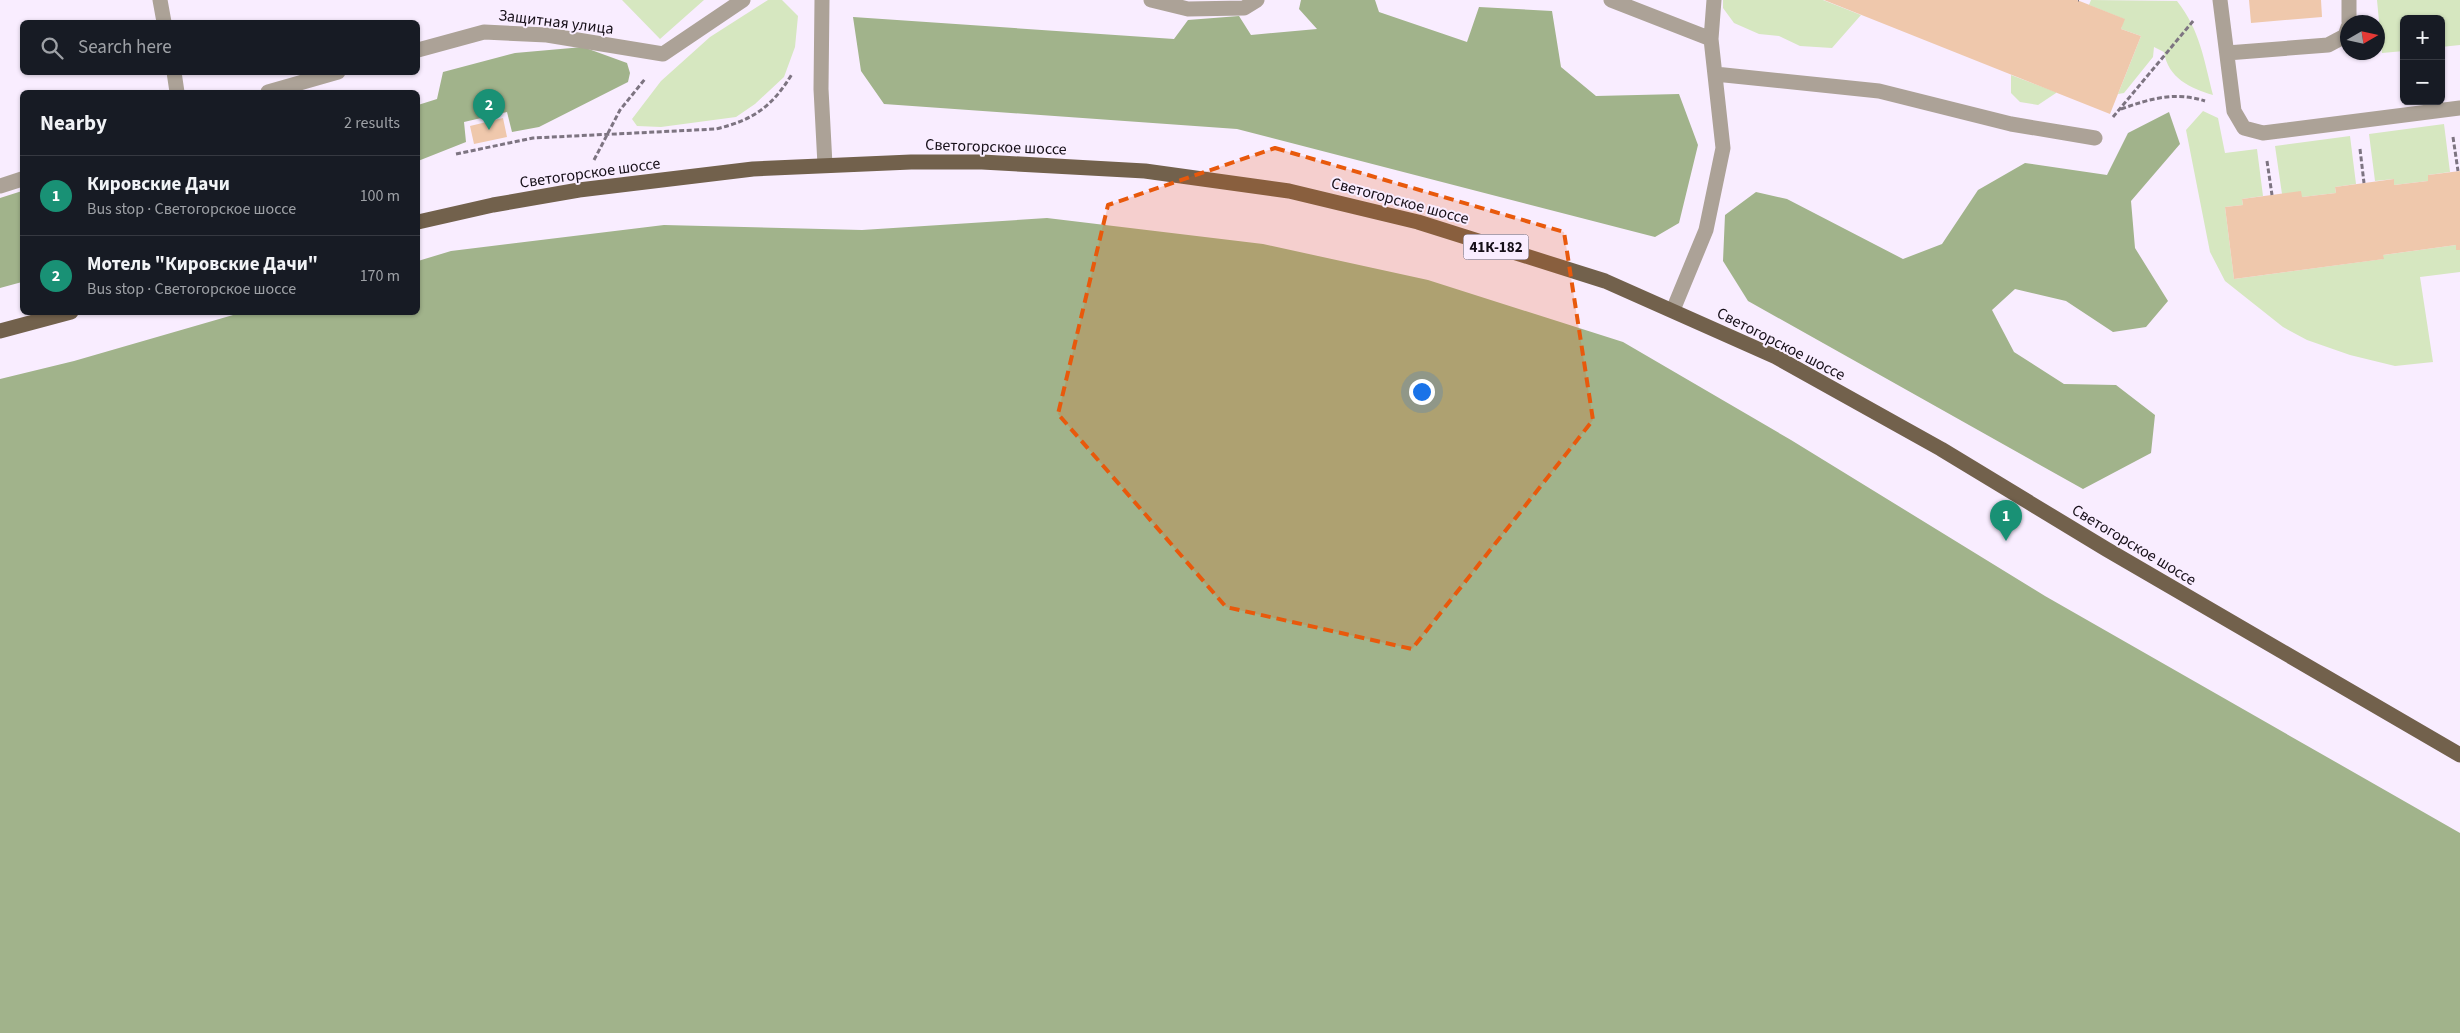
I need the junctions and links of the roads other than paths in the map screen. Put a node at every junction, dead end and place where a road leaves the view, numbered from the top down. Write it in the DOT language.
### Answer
graph roads {
  1 [pos="160,0"];
  2 [pos="744,0"];
  3 [pos="822,0"];
  4 [pos="1151,0"];
  5 [pos="1257,0"];
  6 [pos="1611,0"];
  7 [pos="1714,0"];
  8 [pos="2220,0"];
  9 [pos="2348,0"];
  10 [pos="2349,15"];
  11 [pos="164,20"];
  12 [pos="2340,38"];
  13 [pos="1711,39"];
  14 [pos="420,49"];
  15 [pos="2227,53"];
  16 [pos="1715,74"];
  17 [pos="174,75"];
  18 [pos="328,75"];
  19 [pos="177,90"];
  20 [pos="275,90"];
  21 [pos="2455,108"];
  22 [pos="2095,138"];
  23 [pos="825,165"];
  24 [pos="20,180"];
  25 [pos="0,186"];
  26 [pos="420,222"];
  27 [pos="1673,310"];
  28 [pos="60,315"];
  29 [pos="0,331"];
  30 [pos="2460,755"];
  1 -- 11 [label="street"];
  2 -- 14 [label="street, Защитная улица"];
  3 -- 23 [label="street"];
  4 -- 5 [label="street"];
  6 -- 13 [label="street"];
  7 -- 13 [label="street"];
  8 -- 15 [label="street"];
  9 -- 10 [label="street"];
  12 -- 15 [label="street"];
  13 -- 16 [label="street"];
  15 -- 21 [label="street"];
  16 -- 22 [label="street"];
  16 -- 27 [label="street"];
  17 -- 19 [label="street"];
  18 -- 20 [label="street"];
  23 -- 26 [label="main road, Светогорское шоссе / 41К-182"];
  23 -- 27 [label="main road, Светогорское шоссе / 41К-182"];
  24 -- 25 [label="street"];
  27 -- 30 [label="main road, Светогорское шоссе / 41К-182"];
  28 -- 29 [label="main road"];
}
